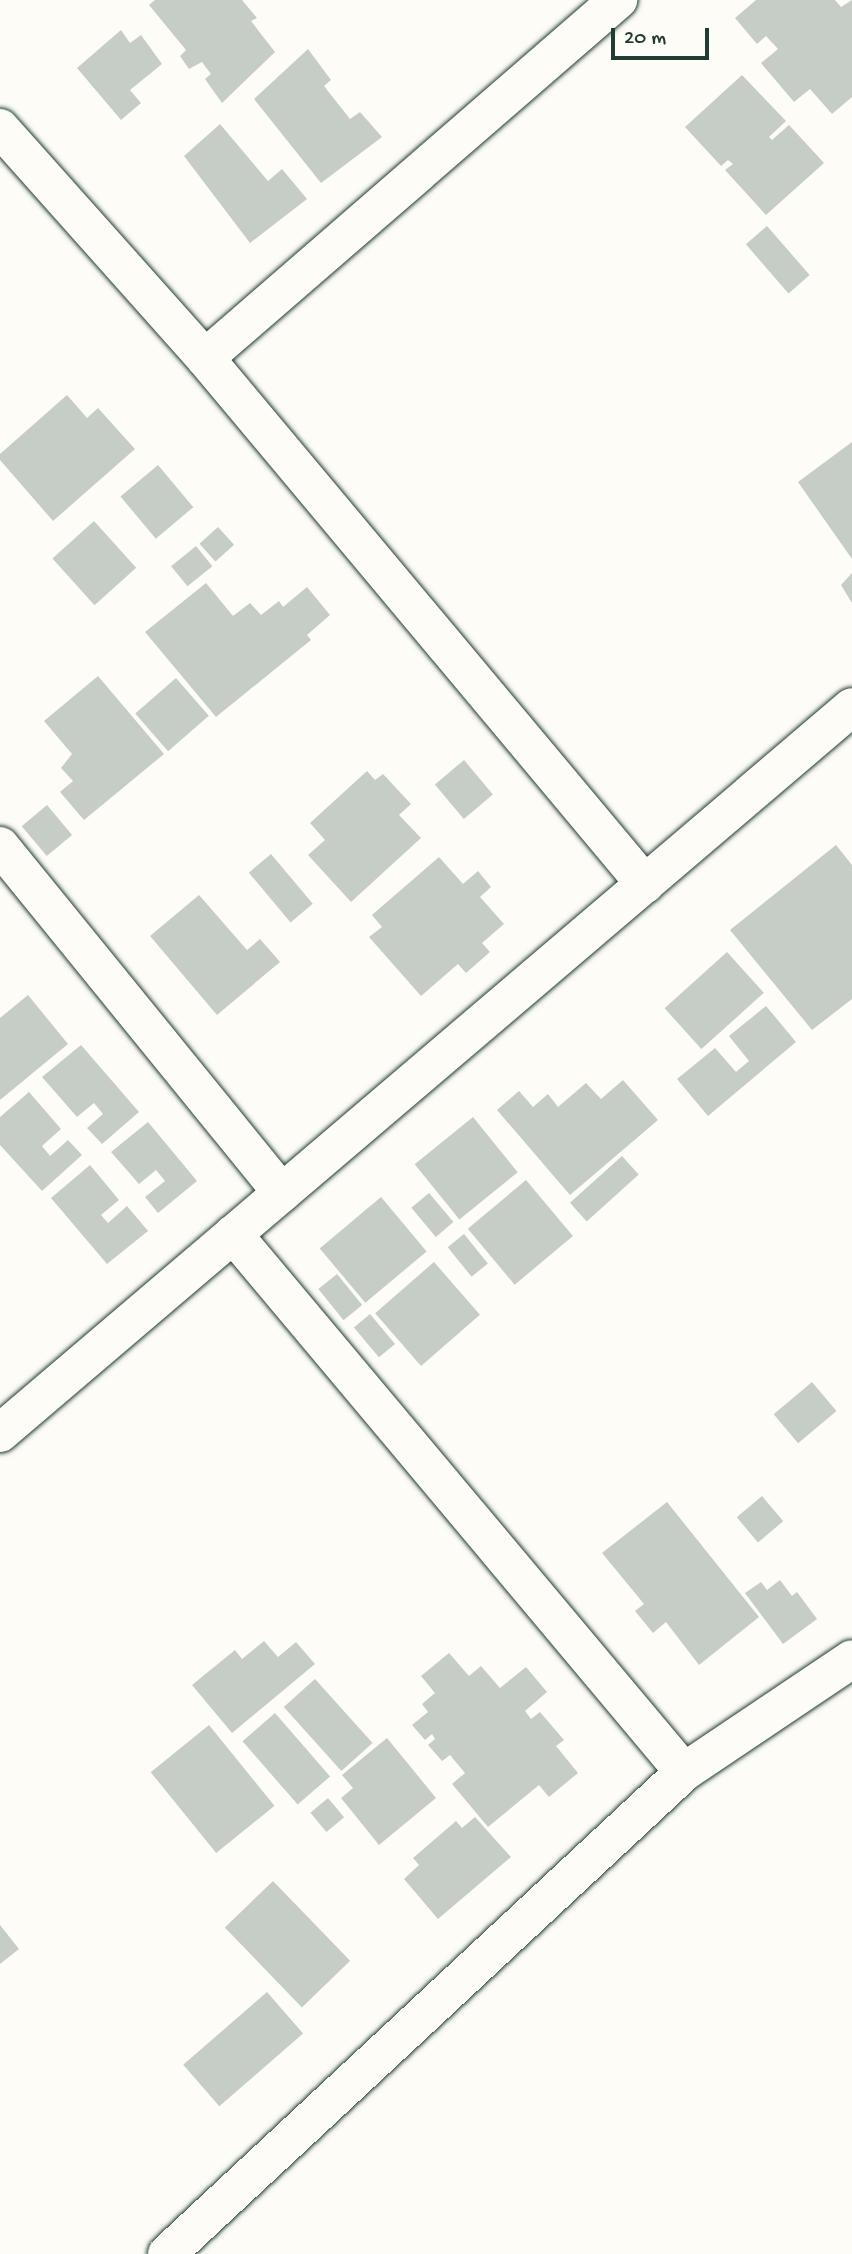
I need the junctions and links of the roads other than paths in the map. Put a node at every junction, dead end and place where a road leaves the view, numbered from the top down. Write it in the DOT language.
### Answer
graph roads {
  1 [pos="618,0"];
  2 [pos="0,128"];
  3 [pos="205,358"];
  4 [pos="852,707"];
  5 [pos="0,846"];
  6 [pos="645,884"];
  7 [pos="282,1193"];
  8 [pos="233,1234"];
  9 [pos="0,1433"];
  10 [pos="852,1659"];
  11 [pos="684,1772"];
  12 [pos="167,2254"];
  1 -- 3 [label="street"];
  2 -- 3 [label="street"];
  3 -- 6 [label="street"];
  4 -- 6 [label="street"];
  5 -- 7 [label="street"];
  6 -- 7 [label="street"];
  7 -- 8 [label="street"];
  8 -- 9 [label="street"];
  8 -- 11 [label="street"];
  10 -- 11 [label="street"];
  11 -- 12 [label="street"];
}
